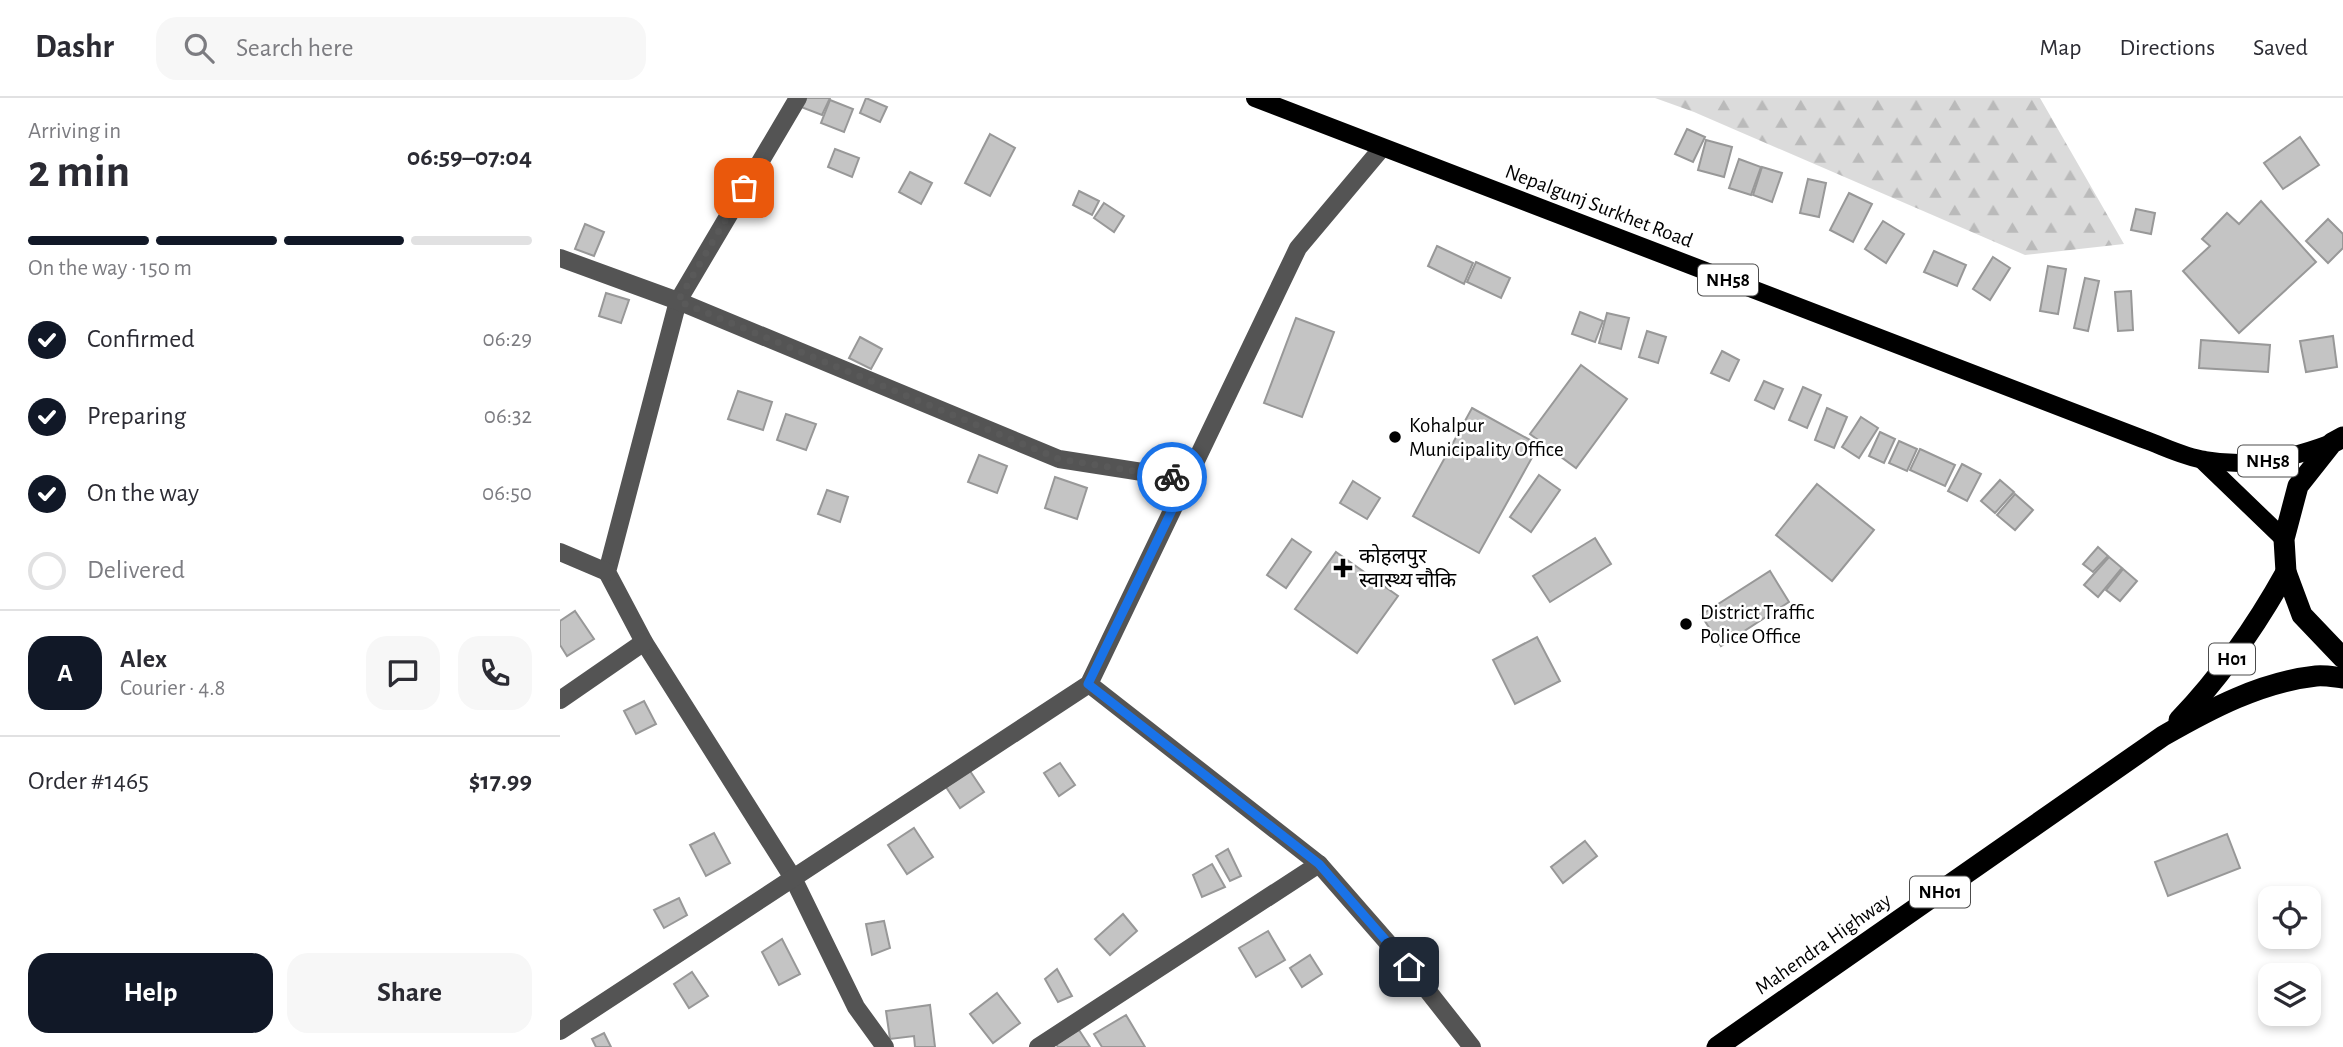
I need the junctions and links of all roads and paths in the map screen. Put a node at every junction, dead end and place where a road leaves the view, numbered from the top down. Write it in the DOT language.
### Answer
graph roads {
  1 [pos="797,98"];
  2 [pos="1255,98"];
  3 [pos="1382,148"];
  4 [pos="560,258"];
  5 [pos="678,301"];
  6 [pos="2337,440"];
  7 [pos="2202,460"];
  8 [pos="1187,479"];
  9 [pos="2284,539"];
  10 [pos="560,552"];
  11 [pos="607,572"];
  12 [pos="2286,572"];
  13 [pos="644,642"];
  14 [pos="2343,659"];
  15 [pos="2343,678"];
  16 [pos="1088,684"];
  17 [pos="560,700"];
  18 [pos="2163,736"];
  19 [pos="1319,864"];
  20 [pos="793,878"];
  21 [pos="560,1031"];
  22 [pos="885,1047"];
  23 [pos="1038,1047"];
  24 [pos="1472,1047"];
  25 [pos="1717,1047"];
  1 -- 5 [label="street"];
  2 -- 3 [label="main road, Nepalgunj Surkhet Road / NH58"];
  3 -- 7 [label="main road, Nepalgunj Surkhet Road / NH58"];
  3 -- 8 [label="street"];
  4 -- 5 [label="street"];
  5 -- 8 [label="street"];
  5 -- 11 [label="street"];
  6 -- 7 [label="main road, Nepalgunj Surkhet Road / NH58"];
  6 -- 9 [label="highway"];
  7 -- 9 [label="main road, Nepalgunj Surkhet Road / NH58"];
  8 -- 16 [label="street"];
  9 -- 12 [label="highway"];
  10 -- 11 [label="street"];
  11 -- 13 [label="street"];
  12 -- 14 [label="highway"];
  12 -- 18 [label="highway, Mahendra Highway / H01"];
  13 -- 17 [label="street"];
  13 -- 20 [label="street"];
  15 -- 18 [label="highway, Mahendra Highway / NH01"];
  16 -- 19 [label="street"];
  16 -- 20 [label="street"];
  18 -- 25 [label="highway, Mahendra Highway / NH01"];
  19 -- 23 [label="street"];
  19 -- 24 [label="street"];
  20 -- 21 [label="street"];
  20 -- 22 [label="street"];
}
